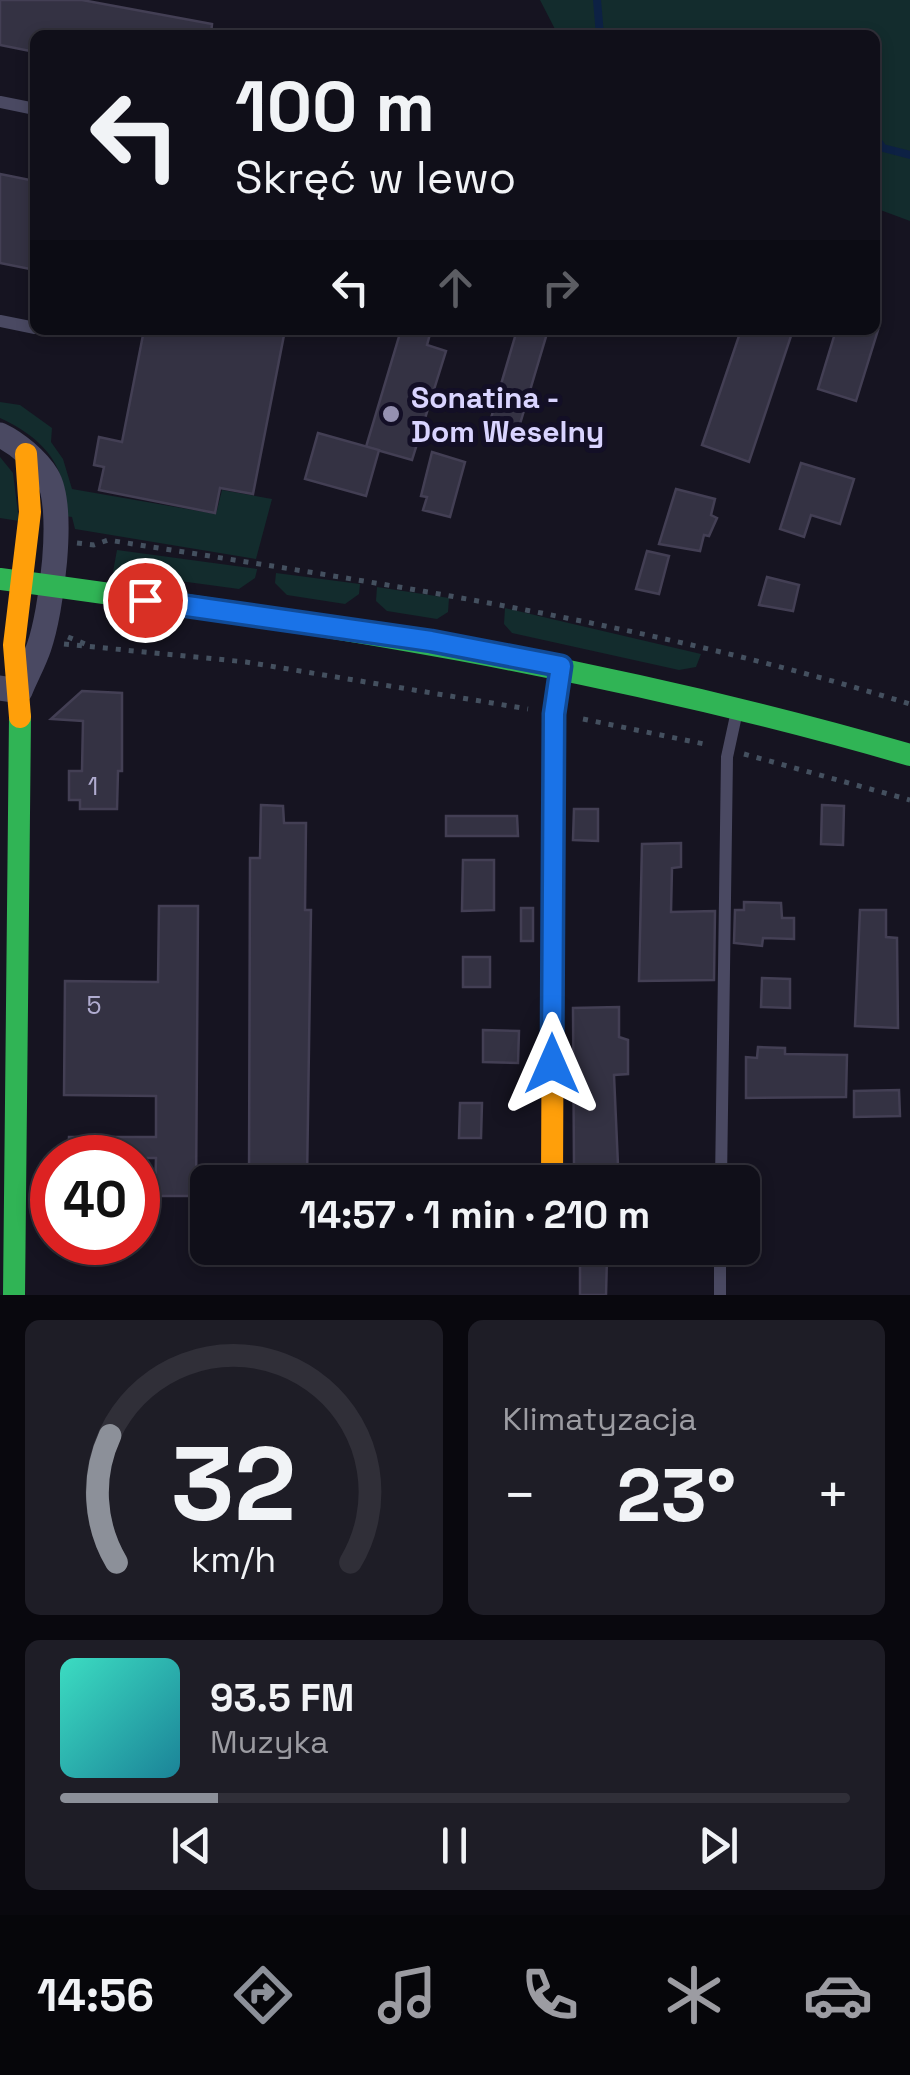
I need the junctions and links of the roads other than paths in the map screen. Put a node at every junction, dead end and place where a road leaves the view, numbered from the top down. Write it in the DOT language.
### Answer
graph roads {
  1 [pos="0,102"];
  2 [pos="30,108"];
  3 [pos="0,321"];
  4 [pos="30,327"];
  5 [pos="0,435"];
  6 [pos="26,454"];
  7 [pos="10,581"];
  8 [pos="50,586"];
  9 [pos="561,666"];
  10 [pos="10,690"];
  11 [pos="739,707"];
  12 [pos="910,755"];
  13 [pos="10,845"];
  14 [pos="552,1165"];
  15 [pos="722,1165"];
  16 [pos="720,1265"];
  17 [pos="14,1295"];
  18 [pos="720,1295"];
  1 -- 2 [label="lane"];
  3 -- 4 [label="lane"];
  5 -- 6 [label="street"];
  6 -- 7 [label="street"];
  6 -- 8 [label="street"];
  7 -- 8 [label="street"];
  7 -- 10 [label="street"];
  8 -- 9 [label="street"];
  8 -- 10 [label="street"];
  9 -- 11 [label="street"];
  9 -- 14 [label="street"];
  10 -- 13 [label="street"];
  11 -- 12 [label="street"];
  11 -- 15 [label="lane"];
  13 -- 17 [label="street"];
  16 -- 18 [label="lane"];
}
